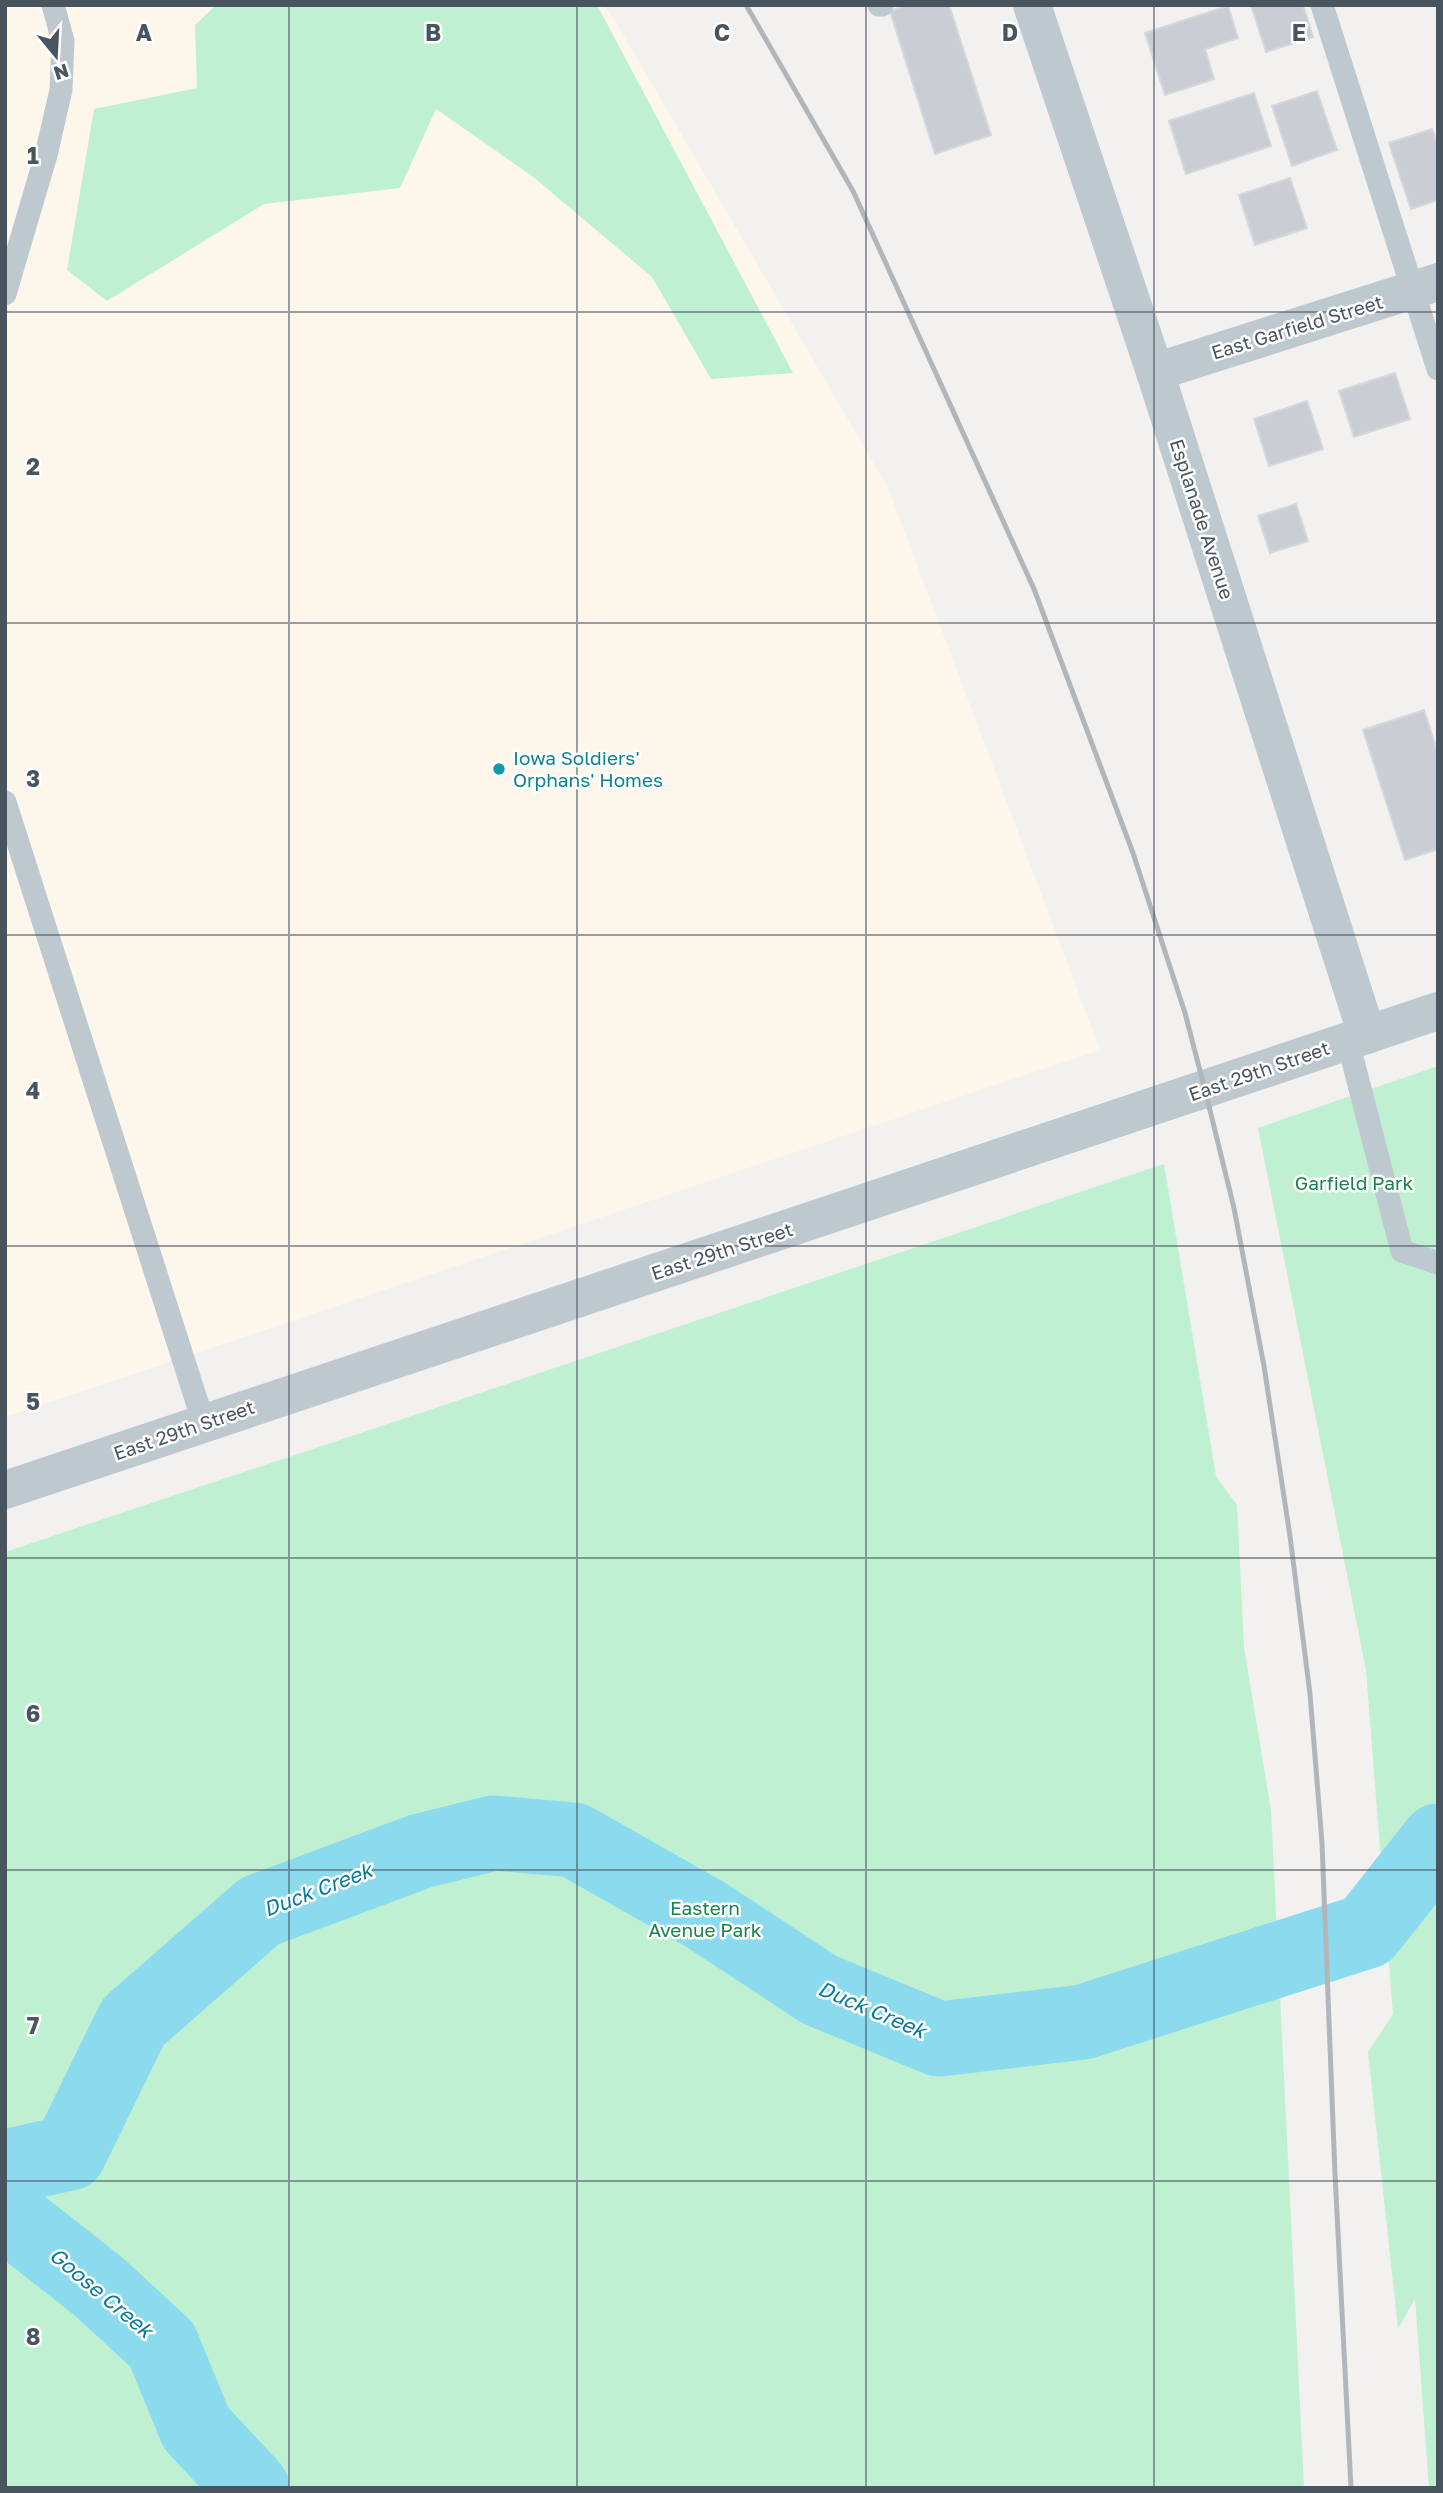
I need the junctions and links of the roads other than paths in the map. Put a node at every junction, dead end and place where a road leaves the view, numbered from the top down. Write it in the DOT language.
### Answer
graph roads {
  1 [pos="53,5"];
  2 [pos="1032,5"];
  3 [pos="1322,5"];
  4 [pos="1426,286"];
  5 [pos="5,294"];
  6 [pos="1438,369"];
  7 [pos="1155,372"];
  8 [pos="5,802"];
  9 [pos="1438,1011"];
  10 [pos="1357,1038"];
  11 [pos="1438,1263"];
  12 [pos="204,1423"];
  13 [pos="5,1490"];
  1 -- 5 [label="lane"];
  2 -- 7 [label="street, Esplanade Avenue"];
  3 -- 4 [label="lane"];
  4 -- 6 [label="lane"];
  4 -- 7 [label="street, East Garfield Street"];
  7 -- 10 [label="street, Esplanade Avenue"];
  8 -- 12 [label="lane"];
  9 -- 10 [label="street, East 29th Street"];
  10 -- 11 [label="lane"];
  10 -- 12 [label="street, East 29th Street"];
  12 -- 13 [label="street, East 29th Street"];
}
